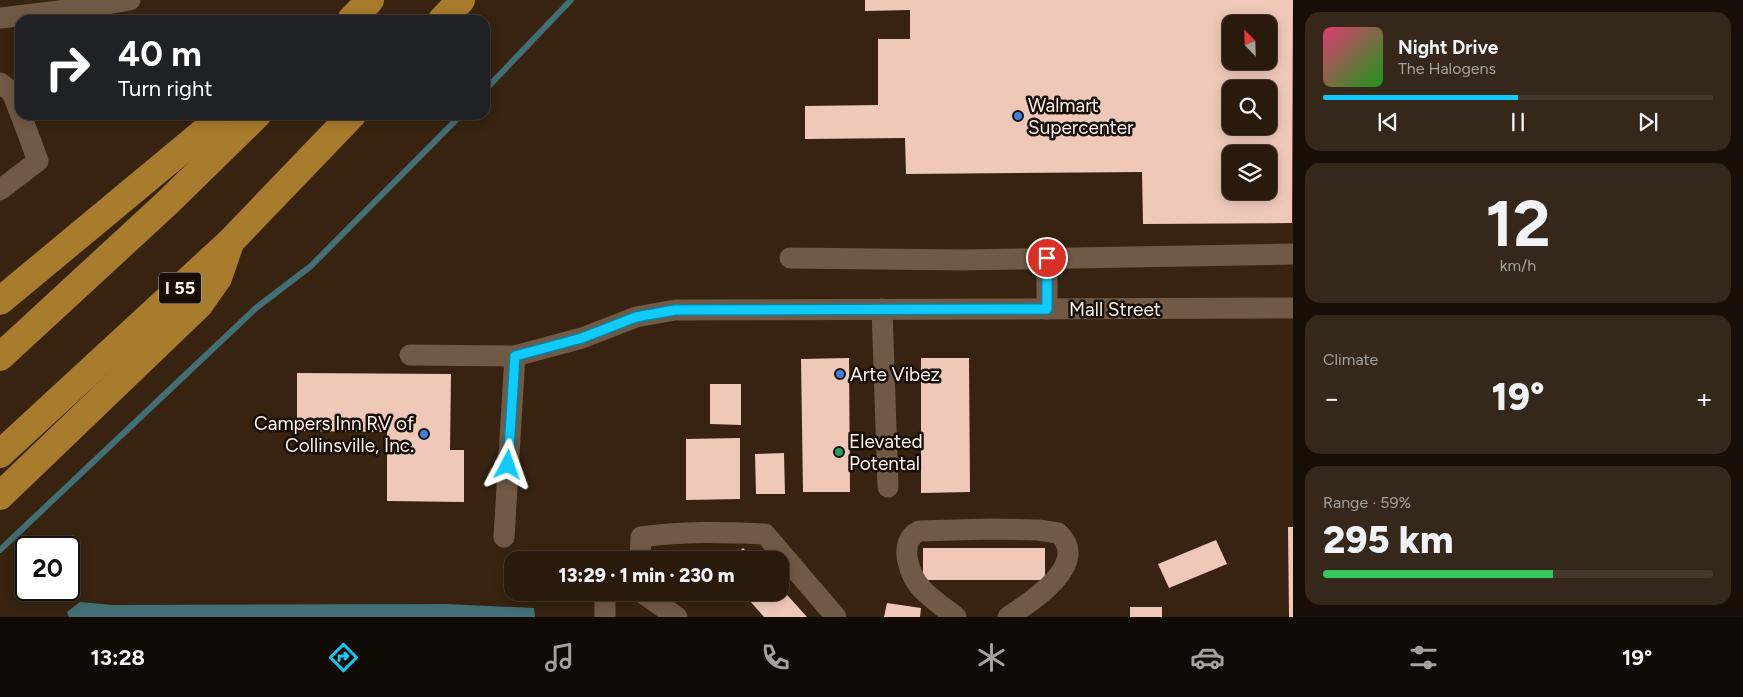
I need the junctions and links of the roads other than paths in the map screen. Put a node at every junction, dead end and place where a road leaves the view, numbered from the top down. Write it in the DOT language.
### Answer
graph roads {
  1 [pos="129,0"];
  2 [pos="370,0"];
  3 [pos="461,0"];
  4 [pos="25,15"];
  5 [pos="356,15"];
  6 [pos="447,15"];
  7 [pos="15,16"];
  8 [pos="0,18"];
  9 [pos="0,84"];
  10 [pos="15,100"];
  11 [pos="22,120"];
  12 [pos="218,120"];
  13 [pos="252,120"];
  14 [pos="347,120"];
  15 [pos="0,190"];
  16 [pos="231,241"];
  17 [pos="1293,254"];
  18 [pos="790,258"];
  19 [pos="1047,258"];
  20 [pos="0,301"];
  21 [pos="1293,308"];
  22 [pos="882,309"];
  23 [pos="1047,309"];
  24 [pos="410,355"];
  25 [pos="515,356"];
  26 [pos="0,357"];
  27 [pos="0,454"];
  28 [pos="888,487"];
  29 [pos="0,496"];
  30 [pos="504,537"];
  31 [pos="640,551"];
  32 [pos="780,551"];
  33 [pos="789,562"];
  34 [pos="605,601"];
  35 [pos="654,601"];
  36 [pos="605,617"];
  37 [pos="677,617"];
  38 [pos="836,617"];
  39 [pos="956,617"];
  40 [pos="1008,617"];
  1 -- 4 [label="street"];
  2 -- 5 [label="highway"];
  3 -- 6 [label="highway"];
  7 -- 8 [label="street"];
  9 -- 10 [label="street"];
  11 -- 15 [label="street"];
  12 -- 20 [label="highway"];
  13 -- 26 [label="highway"];
  14 -- 16 [label="highway, I 55"];
  16 -- 27 [label="highway, I 55"];
  16 -- 29 [label="highway"];
  17 -- 19 [label="street"];
  18 -- 19 [label="street"];
  19 -- 23 [label="street"];
  21 -- 23 [label="street, Mall Street"];
  22 -- 23 [label="street, Mall Street"];
  22 -- 25 [label="street, Mall Street"];
  22 -- 28 [label="street"];
  24 -- 25 [label="street, Mall Street"];
  25 -- 30 [label="street"];
  31 -- 32 [label="street"];
  33 -- 38 [label="street"];
  34 -- 36 [label="street"];
  35 -- 37 [label="street"];
  39 -- 40 [label="street"];
}
